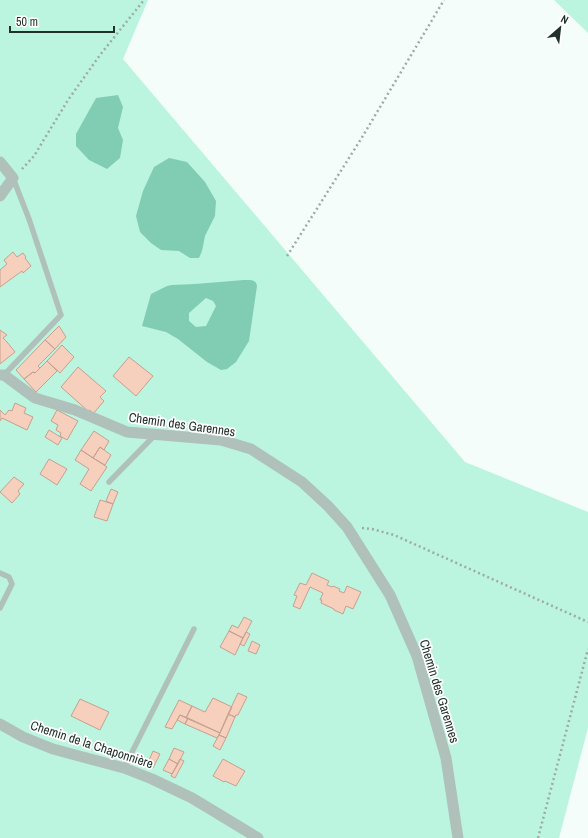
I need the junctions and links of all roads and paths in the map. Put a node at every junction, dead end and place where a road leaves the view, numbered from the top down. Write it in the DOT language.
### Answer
graph roads {
  1 [pos="144,0"];
  2 [pos="444,0"];
  3 [pos="0,162"];
  4 [pos="13,178"];
  5 [pos="0,196"];
  6 [pos="287,256"];
  7 [pos="2,375"];
  8 [pos="155,435"];
  9 [pos="109,482"];
  10 [pos="347,527"];
  11 [pos="0,572"];
  12 [pos="0,608"];
  13 [pos="588,622"];
  14 [pos="194,629"];
  15 [pos="588,649"];
  16 [pos="0,724"];
  17 [pos="124,768"];
  18 [pos="258,838"];
  19 [pos="458,838"];
  20 [pos="538,838"];
  1 -- 4 [label="path"];
  2 -- 6 [label="path"];
  3 -- 4 [label="street"];
  4 -- 5 [label="street"];
  4 -- 7 [label="lane"];
  7 -- 8 [label="street, Chemin des Garennes"];
  8 -- 9 [label="lane"];
  8 -- 10 [label="street, Chemin des Garennes"];
  10 -- 13 [label="path"];
  10 -- 19 [label="street, Chemin des Garennes"];
  11 -- 12 [label="lane"];
  14 -- 17 [label="lane"];
  15 -- 20 [label="path"];
  16 -- 17 [label="street, Chemin de la Chaponnière"];
  17 -- 18 [label="street, Chemin de la Chaponnière"];
}
